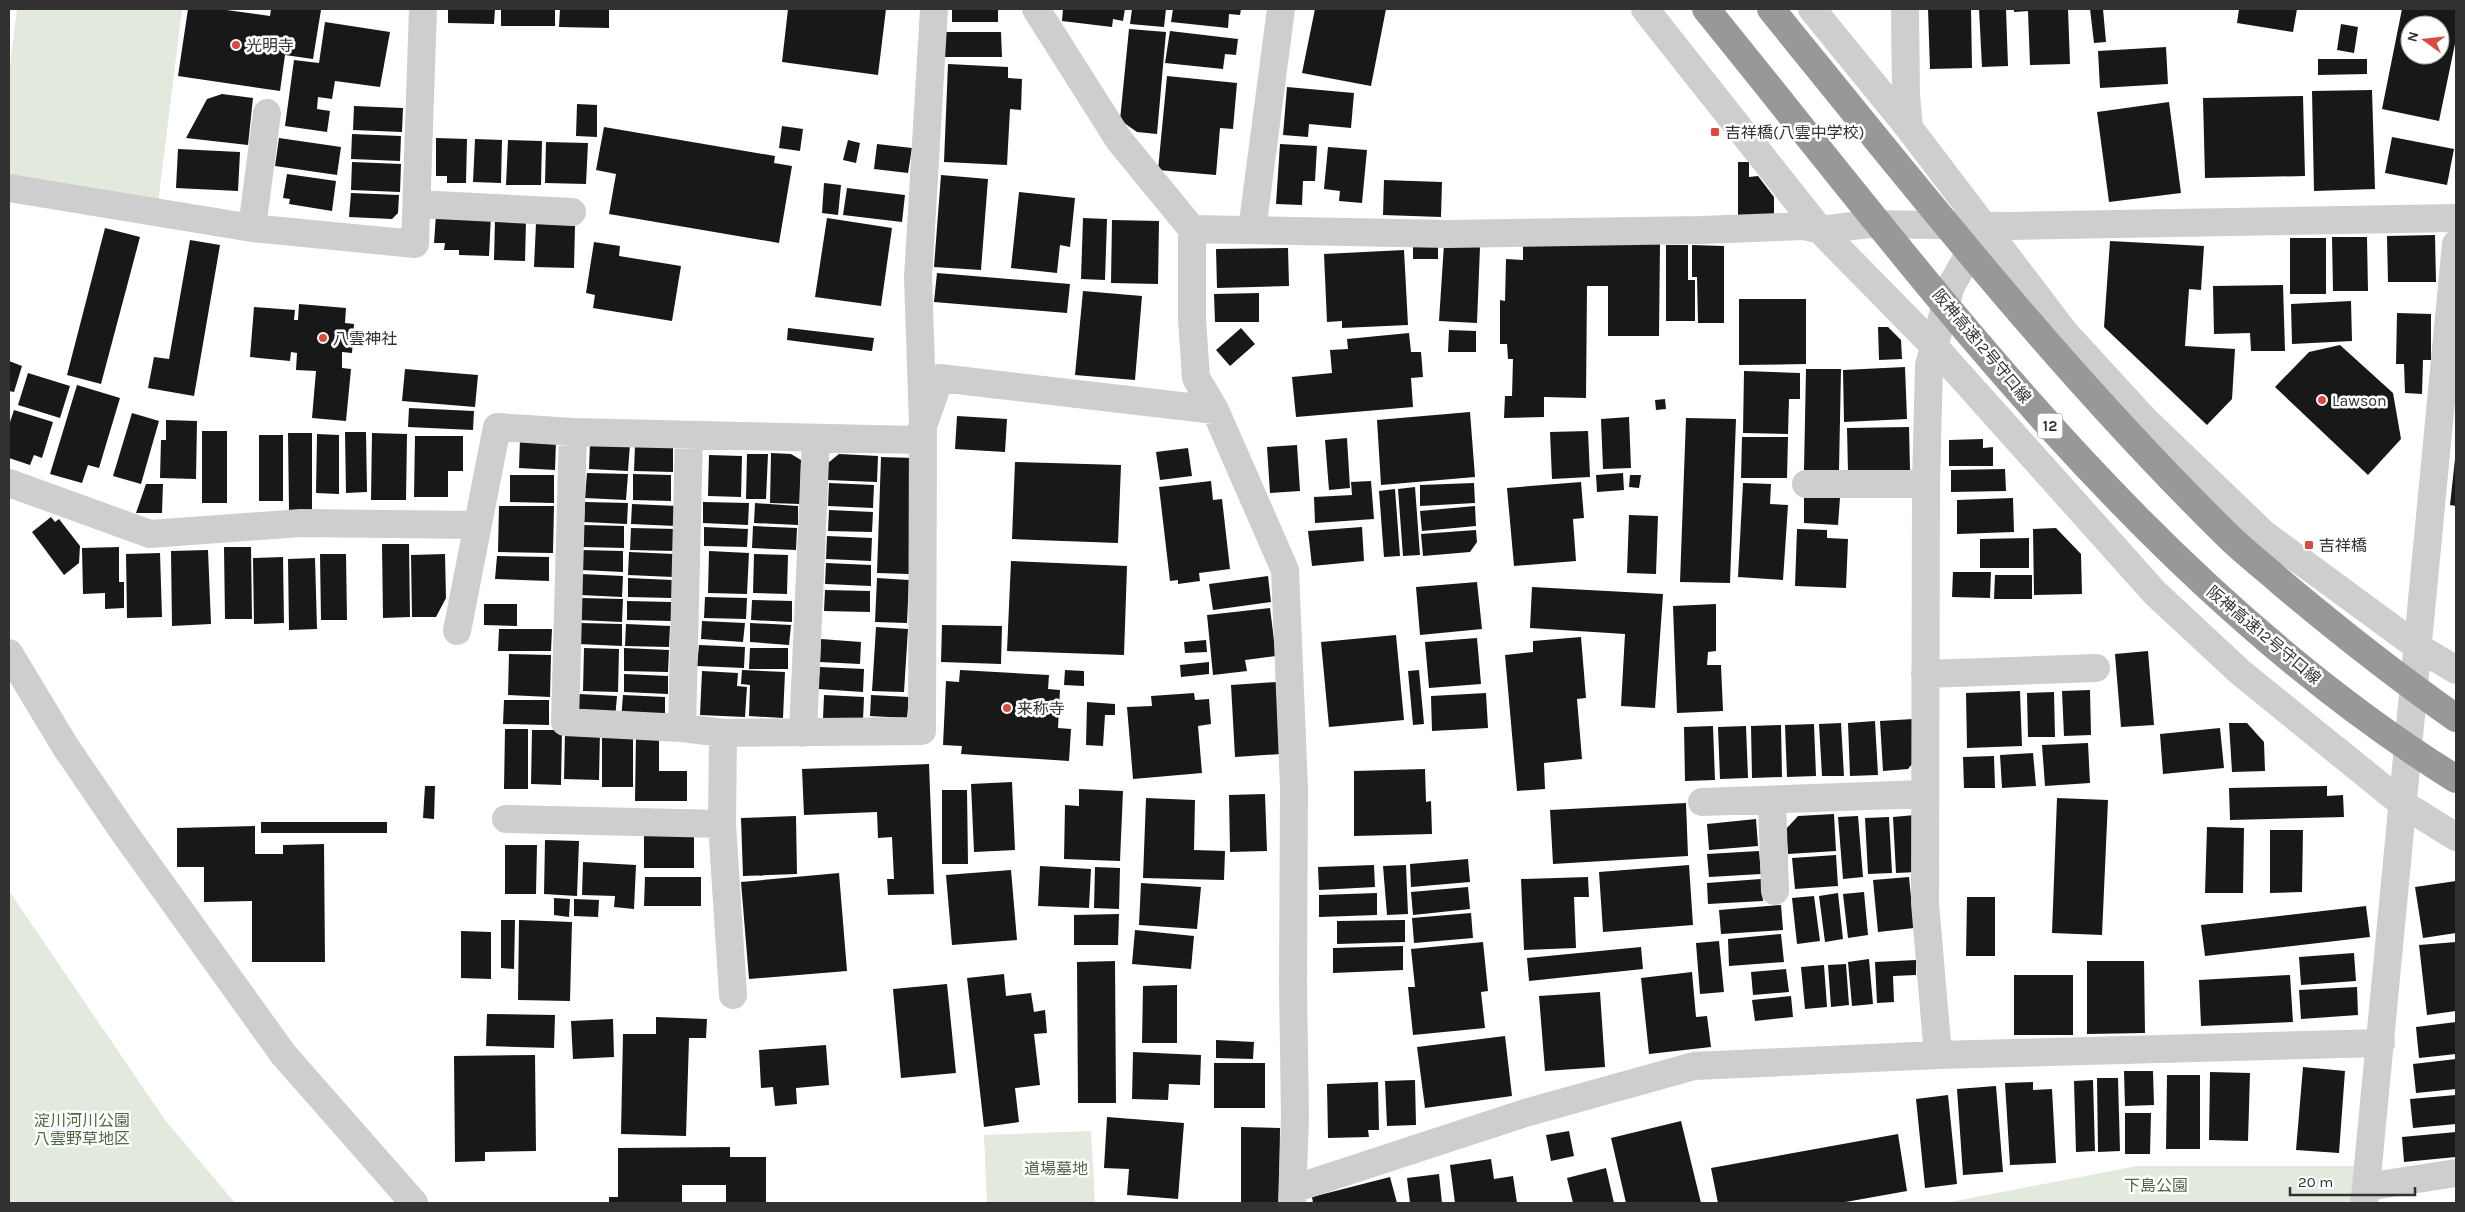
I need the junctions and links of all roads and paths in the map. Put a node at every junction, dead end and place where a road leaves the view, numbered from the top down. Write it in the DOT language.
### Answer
graph roads {
  1 [pos="423,9"];
  2 [pos="934,9"];
  3 [pos="1036,9"];
  4 [pos="1281,9"];
  5 [pos="1645,9"];
  6 [pos="1706,9"];
  7 [pos="1771,9"];
  8 [pos="1812,9"];
  9 [pos="1905,9"];
  10 [pos="267,113"];
  11 [pos="1910,128"];
  12 [pos="9,188"];
  13 [pos="417,204"];
  14 [pos="572,212"];
  15 [pos="2456,218"];
  16 [pos="1985,226"];
  17 [pos="252,228"];
  18 [pos="1192,229"];
  19 [pos="1252,230"];
  20 [pos="1820,230"];
  21 [pos="2456,244"];
  22 [pos="2452,332"];
  23 [pos="1933,345"];
  24 [pos="1215,410"];
  25 [pos="923,425"];
  26 [pos="574,432"];
  27 [pos="689,435"];
  28 [pos="816,438"];
  29 [pos="9,483"];
  30 [pos="1806,484"];
  31 [pos="1926,484"];
  32 [pos="477,525"];
  33 [pos="457,631"];
  34 [pos="2418,646"];
  35 [pos="9,653"];
  36 [pos="2096,668"];
  37 [pos="2456,670"];
  38 [pos="1926,674"];
  39 [pos="2456,718"];
  40 [pos="682,728"];
  41 [pos="723,733"];
  42 [pos="803,733"];
  43 [pos="2456,780"];
  44 [pos="1925,794"];
  45 [pos="1772,800"];
  46 [pos="1702,802"];
  47 [pos="2403,804"];
  48 [pos="506,818"];
  49 [pos="722,824"];
  50 [pos="2456,837"];
  51 [pos="1775,891"];
  52 [pos="733,995"];
  53 [pos="2381,1043"];
  54 [pos="1938,1055"];
  55 [pos="2456,1173"];
  56 [pos="2365,1195"];
  57 [pos="1292,1196"];
  58 [pos="414,1203"];
  1 -- 13 [label="street"];
  2 -- 25 [label="street"];
  3 -- 18 [label="street"];
  4 -- 19 [label="street"];
  5 -- 20 [label="street"];
  6 -- 43 [label="highway, 阪神高速12号守口線 / 12, bridge"];
  7 -- 39 [label="highway, bridge"];
  8 -- 11 [label="street"];
  9 -- 11 [label="street"];
  10 -- 17 [label="street"];
  11 -- 16 [label="street"];
  12 -- 17 [label="street"];
  13 -- 14 [label="street"];
  13 -- 17 [label="street"];
  15 -- 16 [label="street"];
  16 -- 20 [label="street"];
  16 -- 23 [label="street"];
  16 -- 34 [label="street"];
  18 -- 19 [label="street"];
  18 -- 24 [label="street"];
  19 -- 20 [label="street"];
  20 -- 23 [label="street"];
  21 -- 22 [label="street"];
  22 -- 34 [label="street"];
  23 -- 31 [label="street"];
  23 -- 47 [label="street"];
  24 -- 25 [label="street"];
  24 -- 57 [label="street"];
  25 -- 28 [label="street"];
  25 -- 42 [label="street"];
  26 -- 27 [label="street"];
  26 -- 32 [label="street"];
  26 -- 40 [label="street"];
  27 -- 28 [label="street"];
  27 -- 40 [label="street"];
  28 -- 42 [label="street"];
  29 -- 32 [label="street"];
  30 -- 31 [label="street"];
  31 -- 38 [label="street"];
  32 -- 33 [label="street"];
  34 -- 37 [label="street"];
  34 -- 47 [label="street"];
  35 -- 58 [label="street"];
  36 -- 38 [label="street"];
  38 -- 44 [label="street"];
  40 -- 41 [label="street"];
  41 -- 42 [label="street"];
  41 -- 49 [label="street"];
  44 -- 45 [label="street"];
  44 -- 54 [label="street"];
  45 -- 46 [label="street"];
  45 -- 51 [label="street"];
  47 -- 50 [label="street"];
  47 -- 53 [label="street"];
  48 -- 49 [label="street"];
  49 -- 52 [label="street"];
  53 -- 54 [label="street"];
  53 -- 56 [label="street"];
  54 -- 57 [label="street"];
  55 -- 56 [label="street"];
}
